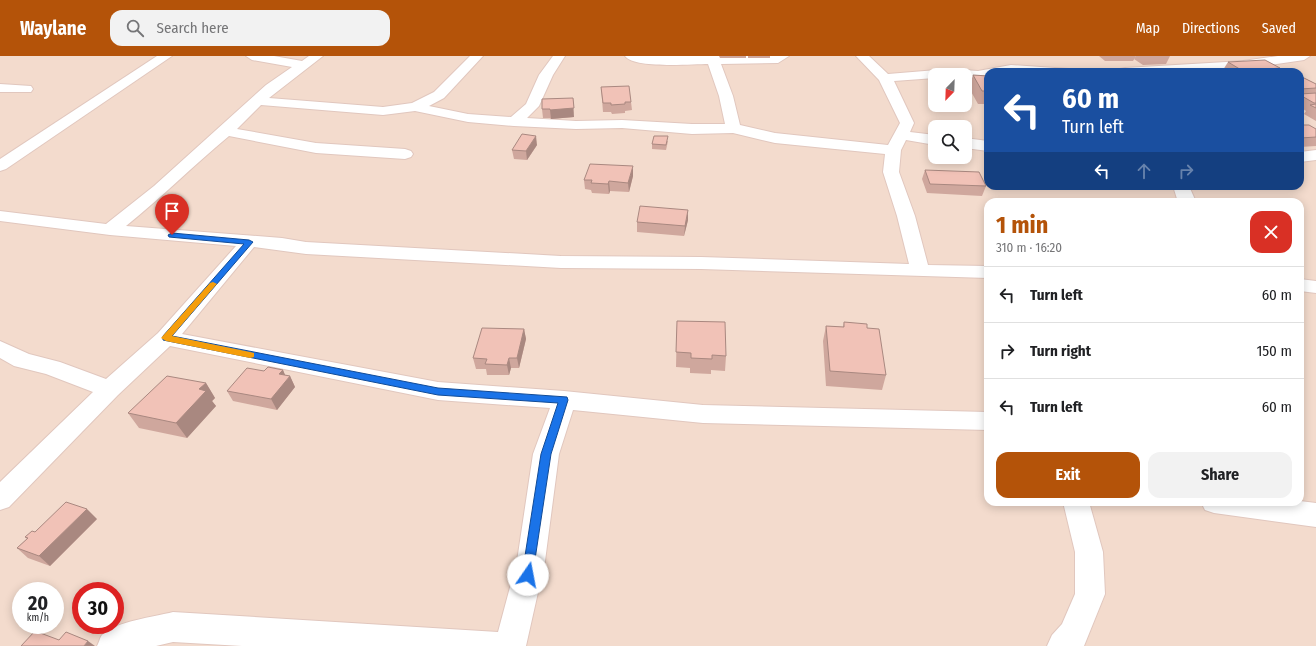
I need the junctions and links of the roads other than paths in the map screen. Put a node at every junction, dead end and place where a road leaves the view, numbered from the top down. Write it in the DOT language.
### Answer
graph roads {
  1 [pos="166,56"];
  2 [pos="252,56"];
  3 [pos="317,56"];
  4 [pos="477,56"];
  5 [pos="559,56"];
  6 [pos="631,56"];
  7 [pos="783,56"];
  8 [pos="862,56"];
  9 [pos="1019,56"];
  10 [pos="1160,56"];
  11 [pos="1304,56"];
  12 [pos="1307,56"];
  13 [pos="712,58"];
  14 [pos="1316,60"];
  15 [pos="303,65"];
  16 [pos="1031,68"];
  17 [pos="1176,68"];
  18 [pos="984,74"];
  19 [pos="885,78"];
  20 [pos="0,88"];
  21 [pos="26,89"];
  22 [pos="259,101"];
  23 [pos="415,107"];
  24 [pos="514,122"];
  25 [pos="733,128"];
  26 [pos="226,131"];
  27 [pos="902,135"];
  28 [pos="928,139"];
  29 [pos="972,145"];
  30 [pos="984,146"];
  31 [pos="893,150"];
  32 [pos="405,154"];
  33 [pos="1316,155"];
  34 [pos="1304,156"];
  35 [pos="0,166"];
  36 [pos="0,216"];
  37 [pos="110,230"];
  38 [pos="249,242"];
  39 [pos="920,270"];
  40 [pos="984,272"];
  41 [pos="1304,286"];
  42 [pos="1316,287"];
  43 [pos="166,338"];
  44 [pos="0,350"];
  45 [pos="110,389"];
  46 [pos="564,400"];
  47 [pos="984,421"];
  48 [pos="0,500"];
  49 [pos="1077,506"];
  50 [pos="1245,506"];
  51 [pos="1316,515"];
  52 [pos="113,646"];
  53 [pos="495,646"];
  54 [pos="510,646"];
  55 [pos="1063,646"];
  1 -- 35 [label="street"];
  2 -- 15 [label="street"];
  3 -- 15 [label="street"];
  4 -- 23 [label="street"];
  5 -- 24 [label="street"];
  6 -- 13 [label="street"];
  7 -- 13 [label="street"];
  8 -- 19 [label="street"];
  9 -- 16 [label="street"];
  10 -- 17 [label="street"];
  11 -- 17 [label="street"];
  12 -- 14 [label="street"];
  13 -- 25 [label="street"];
  15 -- 22 [label="street"];
  18 -- 19 [label="street"];
  19 -- 27 [label="street"];
  20 -- 21 [label="street"];
  22 -- 23 [label="street"];
  22 -- 26 [label="street"];
  23 -- 24 [label="street"];
  24 -- 25 [label="street"];
  25 -- 31 [label="street"];
  26 -- 32 [label="street"];
  26 -- 37 [label="street"];
  27 -- 28 [label="street"];
  27 -- 31 [label="street"];
  29 -- 30 [label="street"];
  31 -- 39 [label="street"];
  33 -- 34 [label="street"];
  36 -- 37 [label="street"];
  37 -- 38 [label="street"];
  38 -- 39 [label="street"];
  38 -- 43 [label="street"];
  39 -- 40 [label="street"];
  41 -- 42 [label="street"];
  43 -- 45 [label="street"];
  43 -- 46 [label="street"];
  44 -- 45 [label="street"];
  45 -- 48 [label="street"];
  46 -- 47 [label="street"];
  46 -- 54 [label="street"];
  49 -- 55 [label="street"];
  50 -- 51 [label="street"];
  52 -- 53 [label="street"];
}
